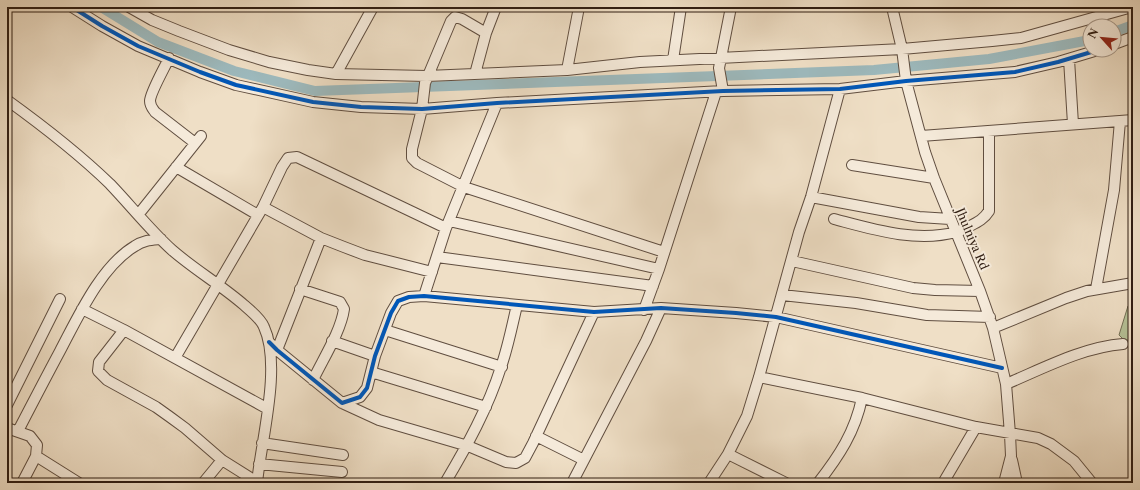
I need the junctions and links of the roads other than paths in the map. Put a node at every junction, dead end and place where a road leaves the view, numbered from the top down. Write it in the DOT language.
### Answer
graph roads {
  1 [pos="72,7"];
  2 [pos="129,7"];
  3 [pos="373,7"];
  4 [pos="496,7"];
  5 [pos="579,7"];
  6 [pos="680,7"];
  7 [pos="731,7"];
  8 [pos="892,7"];
  9 [pos="1129,8"];
  10 [pos="486,34"];
  11 [pos="1133,37"];
  12 [pos="1122,41"];
  13 [pos="902,49"];
  14 [pos="1082,55"];
  15 [pos="169,58"];
  16 [pos="720,58"];
  17 [pos="1069,59"];
  18 [pos="673,60"];
  19 [pos="567,70"];
  20 [pos="336,74"];
  21 [pos="476,74"];
  22 [pos="905,76"];
  23 [pos="426,80"];
  24 [pos="720,89"];
  25 [pos="840,89"];
  26 [pos="7,100"];
  27 [pos="497,103"];
  28 [pos="422,105"];
  29 [pos="1133,120"];
  30 [pos="1120,121"];
  31 [pos="1073,124"];
  32 [pos="989,131"];
  33 [pos="921,136"];
  34 [pos="852,165"];
  35 [pos="176,167"];
  36 [pos="934,178"];
  37 [pos="464,187"];
  38 [pos="811,197"];
  39 [pos="261,211"];
  40 [pos="138,215"];
  41 [pos="834,219"];
  42 [pos="950,219"];
  43 [pos="448,224"];
  44 [pos="956,232"];
  45 [pos="321,238"];
  46 [pos="162,239"];
  47 [pos="664,252"];
  48 [pos="437,257"];
  49 [pos="792,261"];
  50 [pos="659,269"];
  51 [pos="432,272"];
  52 [pos="1133,283"];
  53 [pos="218,284"];
  54 [pos="653,286"];
  55 [pos="300,289"];
  56 [pos="1096,289"];
  57 [pos="980,291"];
  58 [pos="782,295"];
  59 [pos="424,296"];
  60 [pos="60,299"];
  61 [pos="518,305"];
  62 [pos="661,308"];
  63 [pos="82,309"];
  64 [pos="644,310"];
  65 [pos="594,312"];
  66 [pos="776,317"];
  67 [pos="990,317"];
  68 [pos="993,328"];
  69 [pos="124,330"];
  70 [pos="385,330"];
  71 [pos="332,341"];
  72 [pos="269,342"];
  73 [pos="1123,344"];
  74 [pos="277,350"];
  75 [pos="375,356"];
  76 [pos="175,358"];
  77 [pos="502,367"];
  78 [pos="1002,368"];
  79 [pos="370,372"];
  80 [pos="759,377"];
  81 [pos="313,380"];
  82 [pos="1006,384"];
  83 [pos="862,398"];
  84 [pos="342,403"];
  85 [pos="7,405"];
  86 [pos="486,407"];
  87 [pos="268,409"];
  88 [pos="976,427"];
  89 [pos="7,428"];
  90 [pos="18,431"];
  91 [pos="1010,434"];
  92 [pos="536,436"];
  93 [pos="262,443"];
  94 [pos="468,446"];
  95 [pos="343,454"];
  96 [pos="728,454"];
  97 [pos="36,456"];
  98 [pos="1011,456"];
  99 [pos="222,460"];
  100 [pos="584,460"];
  101 [pos="259,464"];
  102 [pos="342,472"];
  103 [pos="257,482"];
  104 [pos="22,483"];
  105 [pos="79,483"];
  106 [pos="203,483"];
  107 [pos="445,483"];
  108 [pos="572,483"];
  109 [pos="709,483"];
  110 [pos="786,483"];
  111 [pos="818,483"];
  112 [pos="943,483"];
  113 [pos="1004,483"];
  114 [pos="1017,483"];
  115 [pos="1092,483"];
  1 -- 15 [label="street"];
  2 -- 20 [label="street"];
  3 -- 20 [label="street"];
  4 -- 10 [label="street"];
  5 -- 19 [label="street"];
  6 -- 18 [label="street"];
  7 -- 16 [label="street"];
  8 -- 13 [label="street, Jhulniya Rd"];
  9 -- 13 [label="street"];
  10 -- 21 [label="street"];
  10 -- 23 [label="street"];
  11 -- 12 [label="street"];
  13 -- 16 [label="street"];
  13 -- 22 [label="street, Jhulniya Rd"];
  14 -- 17 [label="street"];
  15 -- 28 [label="street"];
  15 -- 35 [label="street"];
  16 -- 18 [label="street"];
  16 -- 24 [label="street"];
  17 -- 22 [label="street"];
  17 -- 31 [label="street"];
  18 -- 19 [label="street"];
  19 -- 21 [label="street"];
  20 -- 23 [label="street"];
  21 -- 23 [label="street"];
  22 -- 25 [label="street"];
  22 -- 33 [label="street, Jhulniya Rd"];
  23 -- 28 [label="street"];
  24 -- 25 [label="street"];
  24 -- 27 [label="street"];
  24 -- 47 [label="street"];
  25 -- 38 [label="street"];
  26 -- 40 [label="street"];
  27 -- 28 [label="street"];
  27 -- 37 [label="street"];
  28 -- 37 [label="street"];
  29 -- 30 [label="street"];
  30 -- 31 [label="street"];
  30 -- 56 [label="street"];
  31 -- 32 [label="street"];
  32 -- 33 [label="street"];
  32 -- 44 [label="street"];
  33 -- 36 [label="street, Jhulniya Rd"];
  34 -- 36 [label="street"];
  35 -- 39 [label="street"];
  35 -- 40 [label="street"];
  36 -- 42 [label="street, Jhulniya Rd"];
  37 -- 43 [label="street"];
  37 -- 47 [label="street"];
  38 -- 42 [label="street"];
  38 -- 49 [label="street"];
  39 -- 43 [label="street"];
  39 -- 45 [label="street"];
  39 -- 53 [label="street"];
  40 -- 46 [label="street"];
  41 -- 44 [label="street"];
  42 -- 44 [label="street, Jhulniya Rd"];
  43 -- 48 [label="street"];
  43 -- 50 [label="street"];
  44 -- 57 [label="street, Jhulniya Rd"];
  45 -- 51 [label="street"];
  45 -- 55 [label="street"];
  46 -- 53 [label="street"];
  46 -- 63 [label="street"];
  47 -- 50 [label="street"];
  48 -- 51 [label="street"];
  48 -- 54 [label="street"];
  49 -- 57 [label="street"];
  49 -- 58 [label="street"];
  50 -- 54 [label="street"];
  51 -- 59 [label="street"];
  52 -- 56 [label="street"];
  53 -- 72 [label="street"];
  53 -- 76 [label="street"];
  54 -- 64 [label="street"];
  55 -- 71 [label="street"];
  55 -- 74 [label="street"];
  56 -- 68 [label="street"];
  57 -- 67 [label="street, Jhulniya Rd"];
  58 -- 66 [label="street"];
  58 -- 67 [label="street"];
  59 -- 61 [label="street"];
  59 -- 70 [label="street"];
  60 -- 85 [label="street"];
  61 -- 65 [label="street"];
  61 -- 77 [label="street"];
  62 -- 64 [label="street"];
  62 -- 66 [label="street"];
  62 -- 100 [label="street"];
  63 -- 69 [label="street"];
  63 -- 90 [label="street"];
  64 -- 65 [label="street"];
  65 -- 92 [label="street"];
  66 -- 78 [label="street"];
  66 -- 80 [label="street"];
  67 -- 68 [label="street, Jhulniya Rd"];
  68 -- 78 [label="street, Jhulniya Rd"];
  69 -- 76 [label="street"];
  69 -- 99 [label="street"];
  70 -- 75 [label="street"];
  70 -- 77 [label="street"];
  71 -- 75 [label="street"];
  71 -- 81 [label="street"];
  72 -- 74 [label="street"];
  72 -- 87 [label="street"];
  73 -- 82 [label="street"];
  74 -- 81 [label="street"];
  75 -- 79 [label="street"];
  76 -- 87 [label="street"];
  77 -- 86 [label="street"];
  78 -- 82 [label="street, Jhulniya Rd"];
  79 -- 84 [label="street"];
  79 -- 86 [label="street"];
  80 -- 83 [label="street"];
  80 -- 96 [label="street"];
  81 -- 84 [label="street"];
  82 -- 91 [label="street, Jhulniya Rd"];
  83 -- 88 [label="street"];
  83 -- 111 [label="street"];
  84 -- 94 [label="street"];
  86 -- 94 [label="street"];
  87 -- 93 [label="street"];
  88 -- 91 [label="street"];
  88 -- 112 [label="street"];
  89 -- 90 [label="street"];
  90 -- 97 [label="street"];
  91 -- 98 [label="street, Jhulniya Rd"];
  91 -- 115 [label="street"];
  92 -- 94 [label="street"];
  92 -- 100 [label="street"];
  93 -- 95 [label="street"];
  93 -- 101 [label="street"];
  94 -- 107 [label="street"];
  96 -- 109 [label="street"];
  96 -- 110 [label="street"];
  97 -- 104 [label="street"];
  97 -- 105 [label="street"];
  98 -- 113 [label="street, Jhulniya Rd"];
  98 -- 114 [label="street"];
  99 -- 103 [label="street"];
  99 -- 106 [label="street"];
  100 -- 108 [label="street"];
  101 -- 102 [label="street"];
  101 -- 103 [label="street"];
}
